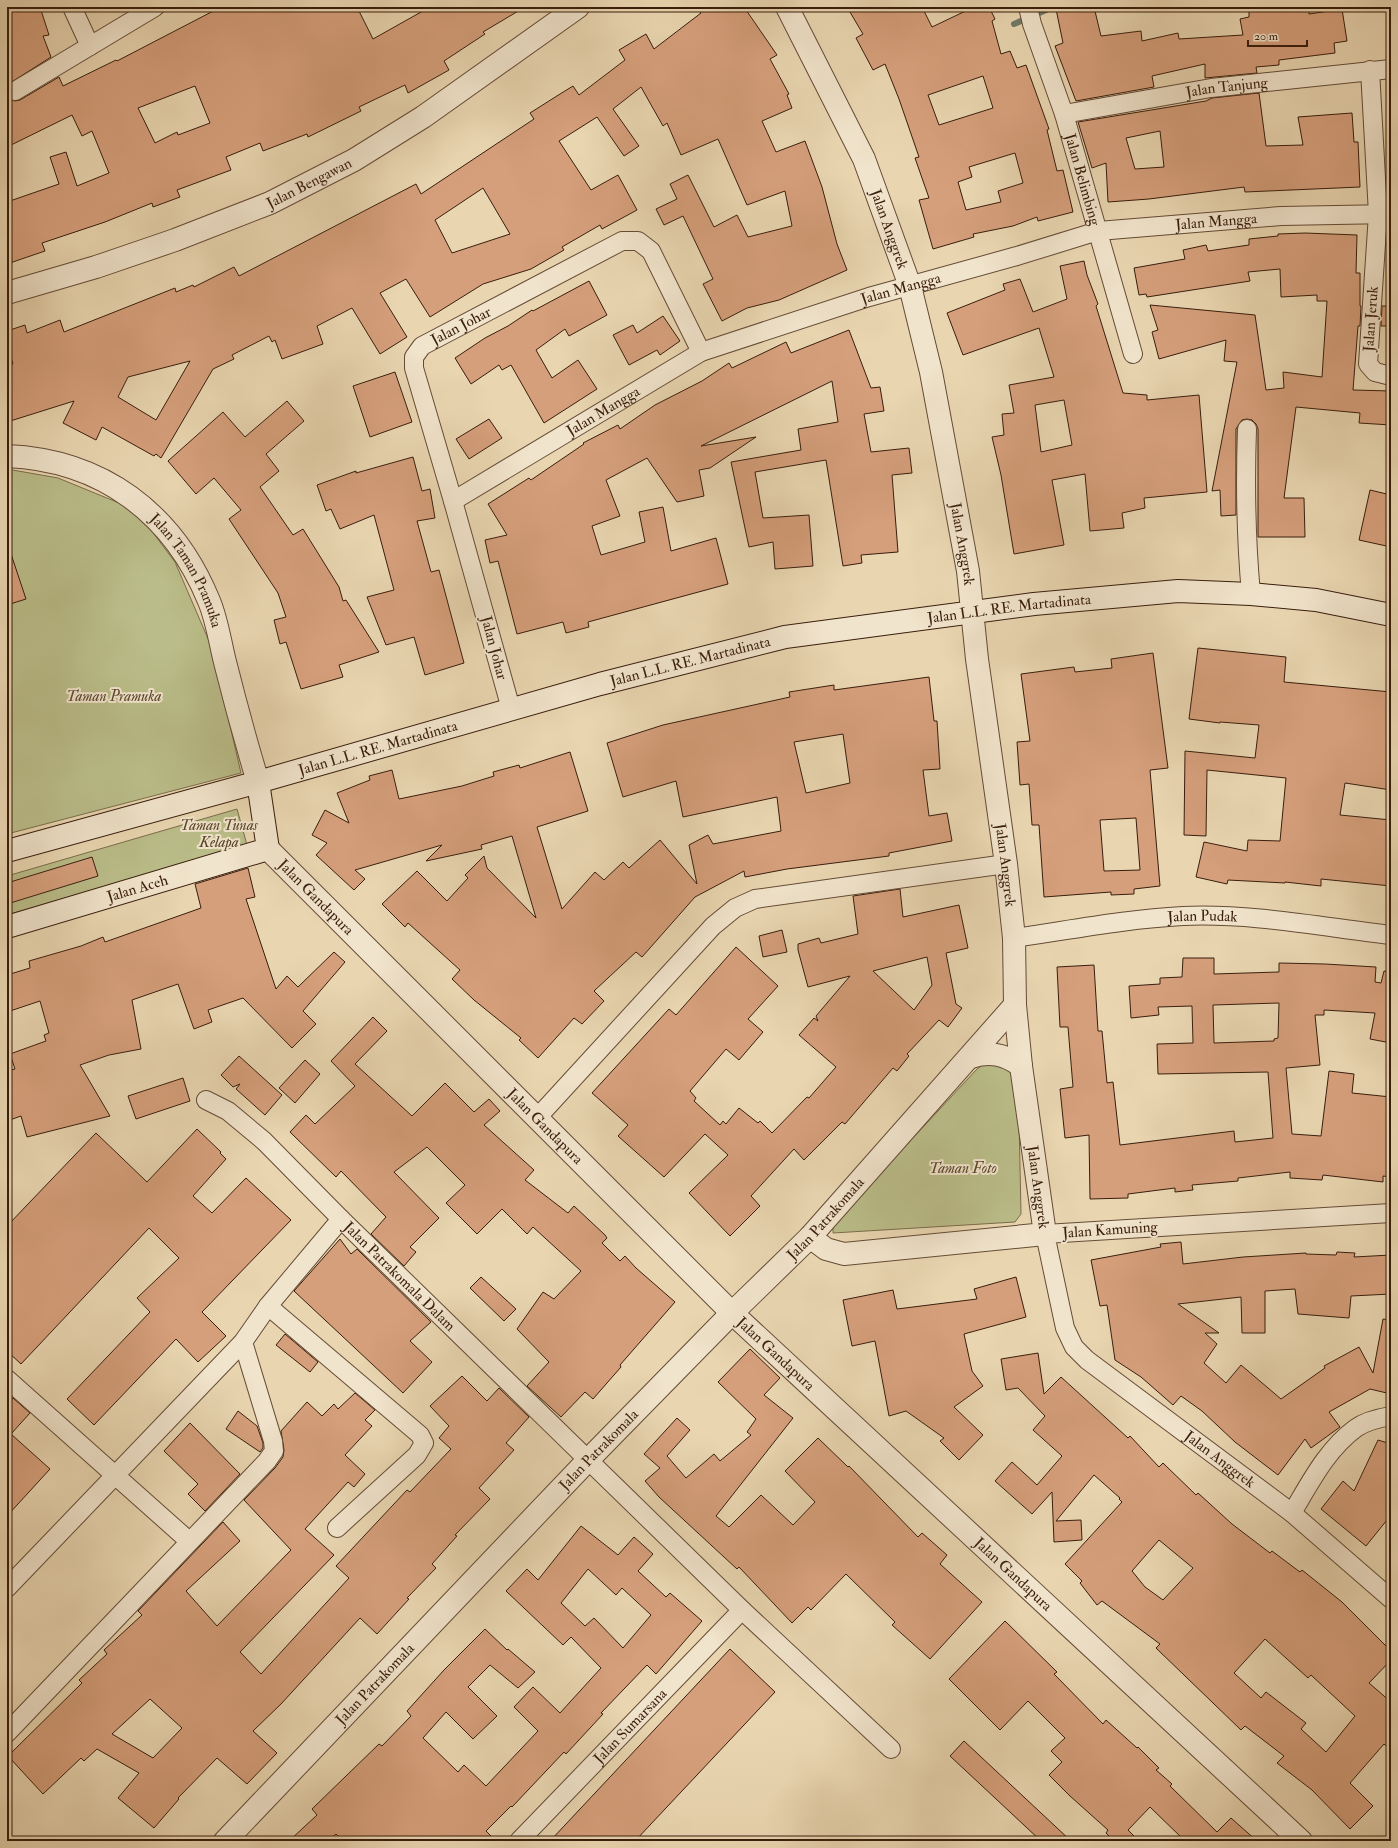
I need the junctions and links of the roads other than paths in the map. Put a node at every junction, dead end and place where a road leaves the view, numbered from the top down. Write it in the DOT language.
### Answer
graph roads {
  1 [pos="72,7"];
  2 [pos="155,7"];
  3 [pos="578,7"];
  4 [pos="787,7"];
  5 [pos="1030,16"];
  6 [pos="90,46"];
  7 [pos="1391,69"];
  8 [pos="1370,70"];
  9 [pos="15,91"];
  10 [pos="1064,114"];
  11 [pos="1384,214"];
  12 [pos="1098,231"];
  13 [pos="910,286"];
  14 [pos="7,293"];
  15 [pos="700,352"];
  16 [pos="1133,354"];
  17 [pos="1383,374"];
  18 [pos="1247,429"];
  19 [pos="7,456"];
  20 [pos="453,501"];
  21 [pos="1252,594"];
  22 [pos="973,612"];
  23 [pos="1391,615"];
  24 [pos="510,709"];
  25 [pos="258,782"];
  26 [pos="268,849"];
  27 [pos="7,851"];
  28 [pos="1006,864"];
  29 [pos="7,927"];
  30 [pos="1391,935"];
  31 [pos="1014,938"];
  32 [pos="1015,1005"];
  33 [pos="971,1057"];
  34 [pos="1022,1066"];
  35 [pos="206,1100"];
  36 [pos="537,1118"];
  37 [pos="1391,1213"];
  38 [pos="341,1220"];
  39 [pos="1045,1234"];
  40 [pos="810,1237"];
  41 [pos="268,1306"];
  42 [pos="732,1313"];
  43 [pos="243,1342"];
  44 [pos="7,1379"];
  45 [pos="1391,1416"];
  46 [pos="589,1460"];
  47 [pos="115,1475"];
  48 [pos="1292,1513"];
  49 [pos="337,1528"];
  50 [pos="189,1541"];
  51 [pos="7,1588"];
  52 [pos="1391,1598"];
  53 [pos="742,1610"];
  54 [pos="7,1733"];
  55 [pos="891,1749"];
  56 [pos="225,1841"];
  57 [pos="519,1841"];
  58 [pos="1301,1841"];
  1 -- 6 [label="street"];
  2 -- 6 [label="street"];
  3 -- 14 [label="street, Jalan Bengawan"];
  4 -- 13 [label="street, Jalan Anggrek"];
  5 -- 10 [label="street, Jalan Belimbing"];
  6 -- 9 [label="street"];
  7 -- 8 [label="street, Jalan Tanjung"];
  8 -- 10 [label="street, Jalan Tanjung"];
  8 -- 11 [label="street, Jalan Jeruk"];
  10 -- 12 [label="street, Jalan Belimbing"];
  11 -- 12 [label="street, Jalan Mangga"];
  11 -- 17 [label="street, Jalan Jeruk"];
  12 -- 13 [label="street, Jalan Mangga"];
  12 -- 16 [label="street, Jalan Belimbing"];
  13 -- 15 [label="street, Jalan Mangga"];
  13 -- 22 [label="street, Jalan Anggrek"];
  15 -- 20 [label="street, Jalan Mangga"];
  15 -- 20 [label="street, Jalan Johar"];
  18 -- 21 [label="street"];
  19 -- 25 [label="street, Jalan Taman Pramuka"];
  20 -- 24 [label="street, Jalan Johar"];
  21 -- 22 [label="street, Jalan L.L. RE. Martadinata"];
  21 -- 23 [label="street, Jalan L.L. RE. Martadinata"];
  22 -- 24 [label="street, Jalan L.L. RE. Martadinata"];
  22 -- 28 [label="street, Jalan Anggrek"];
  24 -- 25 [label="street, Jalan L.L. RE. Martadinata"];
  25 -- 26 [label="street, Jalan Taman Pramuka"];
  25 -- 27 [label="street, Jalan L.L. RE. Martadinata"];
  26 -- 29 [label="street, Jalan Aceh"];
  26 -- 36 [label="street, Jalan Gandapura"];
  28 -- 31 [label="street, Jalan Anggrek"];
  28 -- 36 [label="street"];
  30 -- 31 [label="street, Jalan Pudak"];
  31 -- 32 [label="street, Jalan Anggrek"];
  32 -- 33 [label="street, Jalan Patrakomala"];
  32 -- 34 [label="street, Jalan Anggrek"];
  33 -- 34 [label="street"];
  33 -- 40 [label="street, Jalan Patrakomala"];
  34 -- 39 [label="street, Jalan Anggrek"];
  35 -- 38 [label="street, Jalan Patrakomala Dalam"];
  36 -- 42 [label="street, Jalan Gandapura"];
  37 -- 39 [label="street, Jalan Kamuning"];
  38 -- 41 [label="street"];
  38 -- 46 [label="street, Jalan Patrakomala Dalam"];
  39 -- 40 [label="street, Jalan Kamuning"];
  39 -- 48 [label="street, Jalan Anggrek"];
  40 -- 42 [label="street, Jalan Patrakomala"];
  41 -- 43 [label="street"];
  41 -- 49 [label="street"];
  42 -- 46 [label="street, Jalan Patrakomala"];
  42 -- 58 [label="street, Jalan Gandapura"];
  43 -- 47 [label="street"];
  43 -- 50 [label="street"];
  44 -- 47 [label="street"];
  45 -- 48 [label="street"];
  46 -- 53 [label="street"];
  46 -- 56 [label="street, Jalan Patrakomala"];
  47 -- 50 [label="street"];
  47 -- 51 [label="street"];
  48 -- 52 [label="street, Jalan Anggrek"];
  50 -- 54 [label="street"];
  53 -- 55 [label="street"];
  53 -- 57 [label="street, Jalan Sumarsana"];
}
